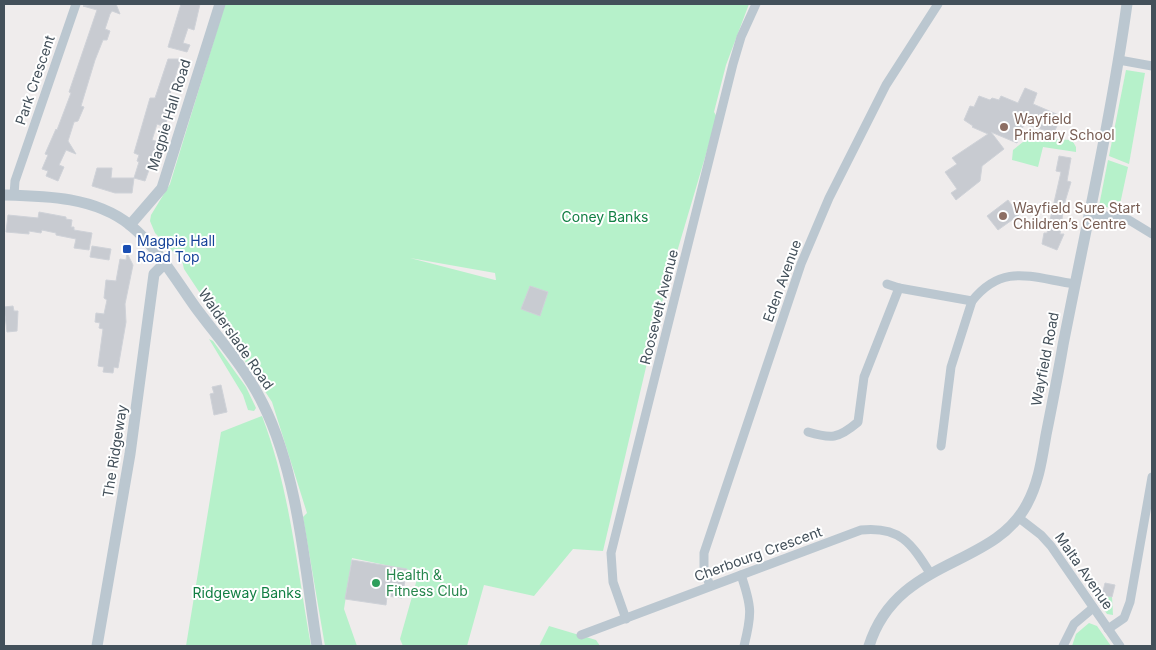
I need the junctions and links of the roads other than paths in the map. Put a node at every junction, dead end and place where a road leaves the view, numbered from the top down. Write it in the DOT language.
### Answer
graph roads {
  1 [pos="76,4"];
  2 [pos="220,4"];
  3 [pos="756,4"];
  4 [pos="938,4"];
  5 [pos="1127,4"];
  6 [pos="1119,60"];
  7 [pos="1152,66"];
  8 [pos="9,195"];
  9 [pos="1089,213"];
  10 [pos="130,225"];
  11 [pos="1152,234"];
  12 [pos="164,264"];
  13 [pos="887,284"];
  14 [pos="1075,284"];
  15 [pos="899,288"];
  16 [pos="972,301"];
  17 [pos="808,432"];
  18 [pos="941,446"];
  19 [pos="1152,477"];
  20 [pos="1019,518"];
  21 [pos="930,573"];
  22 [pos="741,575"];
  23 [pos="710,586"];
  24 [pos="1093,608"];
  25 [pos="626,619"];
  26 [pos="1108,630"];
  27 [pos="581,635"];
  28 [pos="97,646"];
  29 [pos="317,646"];
  30 [pos="744,646"];
  31 [pos="869,646"];
  32 [pos="1063,646"];
  33 [pos="1120,646"];
  1 -- 8 [label="street, Park Crescent"];
  2 -- 10 [label="street, Magpie Hall Road"];
  3 -- 25 [label="street, Roosevelt Avenue"];
  4 -- 23 [label="street, Eden Avenue"];
  5 -- 6 [label="street, Wayfield Road"];
  6 -- 7 [label="street"];
  6 -- 9 [label="street, Wayfield Road"];
  8 -- 10 [label="street, Walderslade Road"];
  9 -- 11 [label="street"];
  9 -- 14 [label="street, Wayfield Road"];
  10 -- 12 [label="street, Walderslade Road"];
  12 -- 28 [label="street, The Ridgeway"];
  12 -- 29 [label="street, Walderslade Road"];
  13 -- 15 [label="street"];
  14 -- 16 [label="street"];
  14 -- 20 [label="street, Wayfield Road"];
  15 -- 16 [label="street"];
  15 -- 17 [label="street"];
  16 -- 18 [label="street"];
  19 -- 26 [label="street"];
  20 -- 21 [label="street, Wayfield Road"];
  20 -- 24 [label="street, Malta Avenue"];
  21 -- 22 [label="street, Cherbourg Crescent"];
  21 -- 31 [label="street, Wayfield Road"];
  22 -- 23 [label="street, Cherbourg Crescent"];
  22 -- 30 [label="street"];
  23 -- 25 [label="street, Cherbourg Crescent"];
  24 -- 26 [label="street, Malta Avenue"];
  24 -- 32 [label="street"];
  25 -- 27 [label="street, Cherbourg Crescent"];
  26 -- 33 [label="street, Malta Avenue"];
}
